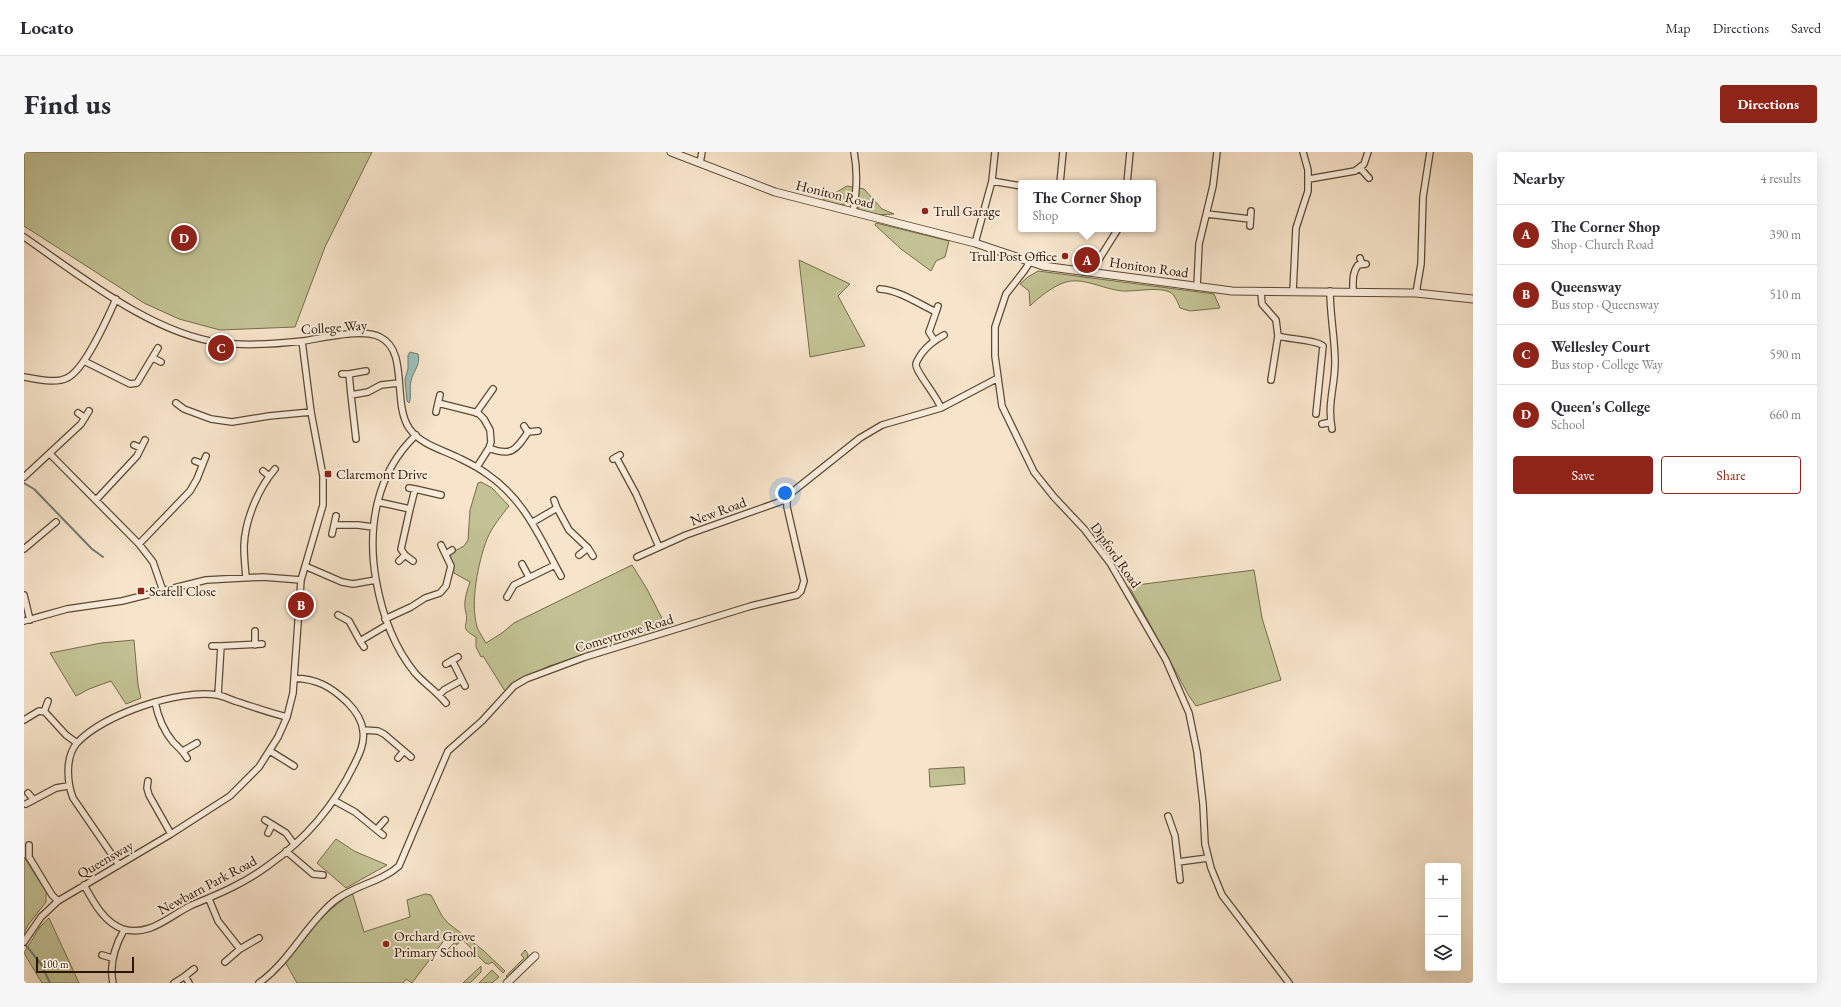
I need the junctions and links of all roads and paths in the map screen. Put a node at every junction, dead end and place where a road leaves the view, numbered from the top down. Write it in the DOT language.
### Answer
graph roads {
  1 [pos="671,152"];
  2 [pos="702,152"];
  3 [pos="854,152"];
  4 [pos="995,152"];
  5 [pos="1063,152"];
  6 [pos="1130,152"];
  7 [pos="1217,152"];
  8 [pos="1303,152"];
  9 [pos="1368,152"];
  10 [pos="1430,152"];
  11 [pos="700,162"];
  12 [pos="1360,168"];
  13 [pos="1369,178"];
  14 [pos="1308,179"];
  15 [pos="1060,180"];
  16 [pos="1127,180"];
  17 [pos="992,181"];
  18 [pos="1018,185"];
  19 [pos="1251,211"];
  20 [pos="853,212"];
  21 [pos="1206,214"];
  22 [pos="1250,219"];
  23 [pos="1250,226"];
  24 [pos="1116,232"];
  25 [pos="24,237"];
  26 [pos="975,243"];
  27 [pos="1030,262"];
  28 [pos="1362,262"];
  29 [pos="1095,272"];
  30 [pos="1197,286"];
  31 [pos="880,289"];
  32 [pos="1330,291"];
  33 [pos="1261,292"];
  34 [pos="1293,292"];
  35 [pos="1353,292"];
  36 [pos="1416,293"];
  37 [pos="116,299"];
  38 [pos="1473,299"];
  39 [pos="944,335"];
  40 [pos="1278,336"];
  41 [pos="934,340"];
  42 [pos="302,341"];
  43 [pos="158,348"];
  44 [pos="153,358"];
  45 [pos="84,361"];
  46 [pos="161,362"];
  47 [pos="366,372"];
  48 [pos="342,374"];
  49 [pos="349,374"];
  50 [pos="24,377"];
  51 [pos="998,378"];
  52 [pos="1271,380"];
  53 [pos="399,383"];
  54 [pos="494,389"];
  55 [pos="351,395"];
  56 [pos="440,395"];
  57 [pos="176,403"];
  58 [pos="438,403"];
  59 [pos="940,408"];
  60 [pos="89,411"];
  61 [pos="78,412"];
  62 [pos="311,412"];
  63 [pos="436,412"];
  64 [pos="476,413"];
  65 [pos="1316,414"];
  66 [pos="85,418"];
  67 [pos="1331,422"];
  68 [pos="1322,424"];
  69 [pos="524,426"];
  70 [pos="1332,429"];
  71 [pos="538,431"];
  72 [pos="528,432"];
  73 [pos="416,435"];
  74 [pos="356,439"];
  75 [pos="145,440"];
  76 [pos="134,445"];
  77 [pos="141,448"];
  78 [pos="489,448"];
  79 [pos="50,454"];
  80 [pos="206,456"];
  81 [pos="616,457"];
  82 [pos="195,461"];
  83 [pos="27,464"];
  84 [pos="203,464"];
  85 [pos="477,467"];
  86 [pos="275,469"];
  87 [pos="32,470"];
  88 [pos="263,471"];
  89 [pos="269,476"];
  90 [pos="24,477"];
  91 [pos="441,495"];
  92 [pos="96,500"];
  93 [pos="554,500"];
  94 [pos="787,501"];
  95 [pos="378,502"];
  96 [pos="557,508"];
  97 [pos="410,509"];
  98 [pos="336,516"];
  99 [pos="56,522"];
  100 [pos="533,522"];
  101 [pos="334,525"];
  102 [pos="373,527"];
  103 [pos="332,534"];
  104 [pos="139,544"];
  105 [pos="441,545"];
  106 [pos="659,547"];
  107 [pos="588,548"];
  108 [pos="24,549"];
  109 [pos="452,550"];
  110 [pos="446,554"];
  111 [pos="405,555"];
  112 [pos="579,555"];
  113 [pos="593,556"];
  114 [pos="637,557"];
  115 [pos="400,561"];
  116 [pos="413,561"];
  117 [pos="522,564"];
  118 [pos="555,565"];
  119 [pos="305,566"];
  120 [pos="561,576"];
  121 [pos="246,577"];
  122 [pos="530,577"];
  123 [pos="301,580"];
  124 [pos="376,580"];
  125 [pos="163,591"];
  126 [pos="24,595"];
  127 [pos="436,595"];
  128 [pos="507,597"];
  129 [pos="437,602"];
  130 [pos="338,615"];
  131 [pos="385,619"];
  132 [pos="27,621"];
  133 [pos="388,625"];
  134 [pos="255,631"];
  135 [pos="360,641"];
  136 [pos="262,644"];
  137 [pos="255,645"];
  138 [pos="212,646"];
  139 [pos="221,646"];
  140 [pos="364,647"];
  141 [pos="458,656"];
  142 [pos="452,660"];
  143 [pos="446,664"];
  144 [pos="294,678"];
  145 [pos="462,680"];
  146 [pos="466,686"];
  147 [pos="218,695"];
  148 [pos="439,695"];
  149 [pos="48,701"];
  150 [pos="155,702"];
  151 [pos="446,703"];
  152 [pos="44,712"];
  153 [pos="287,717"];
  154 [pos="24,720"];
  155 [pos="363,730"];
  156 [pos="77,743"];
  157 [pos="197,743"];
  158 [pos="183,751"];
  159 [pos="270,751"];
  160 [pos="404,751"];
  161 [pos="187,758"];
  162 [pos="398,758"];
  163 [pos="411,758"];
  164 [pos="294,766"];
  165 [pos="148,781"];
  166 [pos="68,786"];
  167 [pos="28,793"];
  168 [pos="33,800"];
  169 [pos="335,801"];
  170 [pos="26,804"];
  171 [pos="1168,816"];
  172 [pos="265,820"];
  173 [pos="385,820"];
  174 [pos="272,825"];
  175 [pos="377,829"];
  176 [pos="268,833"];
  177 [pos="171,834"];
  178 [pos="383,835"];
  179 [pos="294,844"];
  180 [pos="29,845"];
  181 [pos="286,851"];
  182 [pos="1208,858"];
  183 [pos="1178,862"];
  184 [pos="119,865"];
  185 [pos="323,875"];
  186 [pos="1180,880"];
  187 [pos="84,885"];
  188 [pos="209,899"];
  189 [pos="58,901"];
  190 [pos="124,930"];
  191 [pos="260,938"];
  192 [pos="24,942"];
  193 [pos="240,949"];
  194 [pos="102,955"];
  195 [pos="535,956"];
  196 [pos="112,958"];
  197 [pos="225,962"];
  198 [pos="194,969"];
  199 [pos="185,976"];
  200 [pos="113,983"];
  201 [pos="174,983"];
  202 [pos="189,983"];
  203 [pos="259,983"];
  204 [pos="507,983"];
  205 [pos="1289,983"];
  1 -- 11 [label="street, Honiton Road"];
  2 -- 11 [label="street"];
  3 -- 20 [label="street"];
  4 -- 17 [label="street"];
  5 -- 15 [label="street"];
  6 -- 16 [label="street"];
  7 -- 21 [label="street"];
  8 -- 14 [label="street"];
  9 -- 12 [label="street"];
  10 -- 36 [label="street"];
  11 -- 20 [label="street, Honiton Road"];
  12 -- 13 [label="street"];
  12 -- 14 [label="street"];
  14 -- 34 [label="street"];
  17 -- 18 [label="street"];
  17 -- 26 [label="street"];
  19 -- 22 [label="street"];
  20 -- 26 [label="street, Honiton Road"];
  21 -- 22 [label="street"];
  21 -- 30 [label="street"];
  22 -- 23 [label="street"];
  24 -- 29 [label="street"];
  25 -- 37 [label="street, College Way"];
  26 -- 27 [label="street, Honiton Road"];
  27 -- 29 [label="street, Honiton Road"];
  27 -- 51 [label="street, Dipford Road"];
  28 -- 35 [label="street"];
  29 -- 30 [label="street, Honiton Road"];
  30 -- 33 [label="street, Honiton Road"];
  31 -- 41 [label="street"];
  32 -- 34 [label="street, Honiton Road"];
  32 -- 35 [label="street, Honiton Road"];
  32 -- 67 [label="street"];
  33 -- 34 [label="street, Honiton Road"];
  33 -- 40 [label="street"];
  35 -- 36 [label="street, Honiton Road"];
  36 -- 38 [label="street, Honiton Road"];
  37 -- 42 [label="street, College Way"];
  37 -- 45 [label="street"];
  39 -- 41 [label="street"];
  40 -- 52 [label="street"];
  40 -- 65 [label="street"];
  41 -- 59 [label="street"];
  42 -- 53 [label="street, College Way"];
  42 -- 62 [label="street, Queensway"];
  43 -- 44 [label="street"];
  44 -- 45 [label="street"];
  44 -- 46 [label="street"];
  45 -- 50 [label="street"];
  47 -- 49 [label="street"];
  48 -- 49 [label="street"];
  49 -- 55 [label="street"];
  51 -- 59 [label="street"];
  51 -- 182 [label="street, Dipford Road"];
  53 -- 55 [label="street"];
  53 -- 73 [label="street, College Way"];
  54 -- 64 [label="street"];
  55 -- 74 [label="street"];
  56 -- 58 [label="street"];
  57 -- 62 [label="street"];
  58 -- 63 [label="street"];
  58 -- 64 [label="street"];
  59 -- 94 [label="street"];
  60 -- 66 [label="street"];
  61 -- 66 [label="street"];
  62 -- 119 [label="street, Queensway"];
  64 -- 78 [label="street"];
  66 -- 79 [label="street"];
  67 -- 68 [label="street"];
  67 -- 70 [label="street"];
  69 -- 72 [label="street"];
  71 -- 72 [label="street"];
  72 -- 78 [label="street"];
  73 -- 85 [label="street, College Way"];
  73 -- 95 [label="street"];
  75 -- 77 [label="street"];
  76 -- 77 [label="street"];
  77 -- 92 [label="street"];
  78 -- 85 [label="street"];
  79 -- 87 [label="street"];
  79 -- 92 [label="street"];
  80 -- 84 [label="street"];
  81 -- 106 [label="street"];
  82 -- 84 [label="street"];
  83 -- 87 [label="street"];
  84 -- 104 [label="street"];
  85 -- 100 [label="street, College Way"];
  86 -- 89 [label="street"];
  87 -- 90 [label="street"];
  88 -- 89 [label="street"];
  89 -- 121 [label="street"];
  91 -- 97 [label="street"];
  92 -- 104 [label="street"];
  93 -- 96 [label="street"];
  94 -- 106 [label="street, New Road"];
  94 -- 203 [label="street, Comeytrowe Road"];
  95 -- 97 [label="street"];
  95 -- 102 [label="street"];
  96 -- 100 [label="street"];
  96 -- 107 [label="street"];
  97 -- 111 [label="street"];
  98 -- 101 [label="street"];
  99 -- 108 [label="street"];
  100 -- 118 [label="street, College Way"];
  101 -- 102 [label="street"];
  101 -- 103 [label="street"];
  102 -- 124 [label="street"];
  104 -- 125 [label="street"];
  105 -- 110 [label="street"];
  106 -- 114 [label="street, New Road"];
  107 -- 112 [label="street"];
  107 -- 113 [label="street"];
  109 -- 110 [label="street"];
  110 -- 127 [label="street"];
  111 -- 115 [label="street"];
  111 -- 116 [label="street"];
  117 -- 122 [label="street"];
  118 -- 120 [label="street, College Way"];
  118 -- 122 [label="street"];
  119 -- 123 [label="street, Queensway"];
  119 -- 124 [label="street"];
  121 -- 123 [label="street"];
  121 -- 125 [label="street"];
  122 -- 128 [label="street"];
  123 -- 144 [label="street, Queensway"];
  124 -- 131 [label="street"];
  125 -- 132 [label="street"];
  126 -- 132 [label="street"];
  127 -- 129 [label="street"];
  127 -- 131 [label="street"];
  130 -- 135 [label="street"];
  131 -- 133 [label="street"];
  133 -- 135 [label="street"];
  133 -- 148 [label="street"];
  134 -- 137 [label="street"];
  135 -- 140 [label="street"];
  136 -- 137 [label="street"];
  137 -- 139 [label="street"];
  138 -- 139 [label="street"];
  139 -- 147 [label="street"];
  141 -- 142 [label="street"];
  142 -- 143 [label="street"];
  142 -- 145 [label="street"];
  144 -- 153 [label="street, Queensway"];
  144 -- 155 [label="street"];
  145 -- 146 [label="street"];
  145 -- 148 [label="street"];
  147 -- 150 [label="street"];
  147 -- 153 [label="street"];
  148 -- 151 [label="street"];
  149 -- 152 [label="street"];
  150 -- 156 [label="street"];
  150 -- 158 [label="street"];
  152 -- 154 [label="street"];
  152 -- 156 [label="street"];
  153 -- 159 [label="street, Queensway"];
  155 -- 160 [label="street"];
  155 -- 169 [label="street, Newbarn Park Road"];
  156 -- 166 [label="street"];
  157 -- 158 [label="street"];
  158 -- 161 [label="street"];
  159 -- 164 [label="street"];
  159 -- 177 [label="street, Queensway"];
  160 -- 162 [label="street"];
  160 -- 163 [label="street"];
  165 -- 177 [label="street"];
  166 -- 168 [label="street"];
  166 -- 184 [label="street"];
  167 -- 168 [label="street"];
  168 -- 170 [label="street"];
  169 -- 175 [label="street"];
  169 -- 179 [label="street, Newbarn Park Road"];
  171 -- 183 [label="street"];
  172 -- 174 [label="street"];
  173 -- 175 [label="street"];
  174 -- 176 [label="street"];
  174 -- 179 [label="street"];
  175 -- 178 [label="street"];
  177 -- 184 [label="street, Queensway"];
  179 -- 181 [label="street, Newbarn Park Road"];
  180 -- 189 [label="street"];
  181 -- 185 [label="street"];
  181 -- 188 [label="street, Newbarn Park Road"];
  182 -- 183 [label="street"];
  182 -- 205 [label="street, Dipford Road"];
  183 -- 186 [label="street"];
  184 -- 187 [label="street, Queensway"];
  187 -- 189 [label="street, Queensway"];
  187 -- 190 [label="street"];
  188 -- 190 [label="street, Newbarn Park Road"];
  188 -- 193 [label="street"];
  189 -- 192 [label="street, Queensway"];
  190 -- 196 [label="street"];
  191 -- 193 [label="street"];
  193 -- 197 [label="street"];
  194 -- 196 [label="street"];
  195 -- 204 [label="street"];
  196 -- 200 [label="street"];
  198 -- 199 [label="street"];
  199 -- 201 [label="street"];
  199 -- 202 [label="street"];
}
